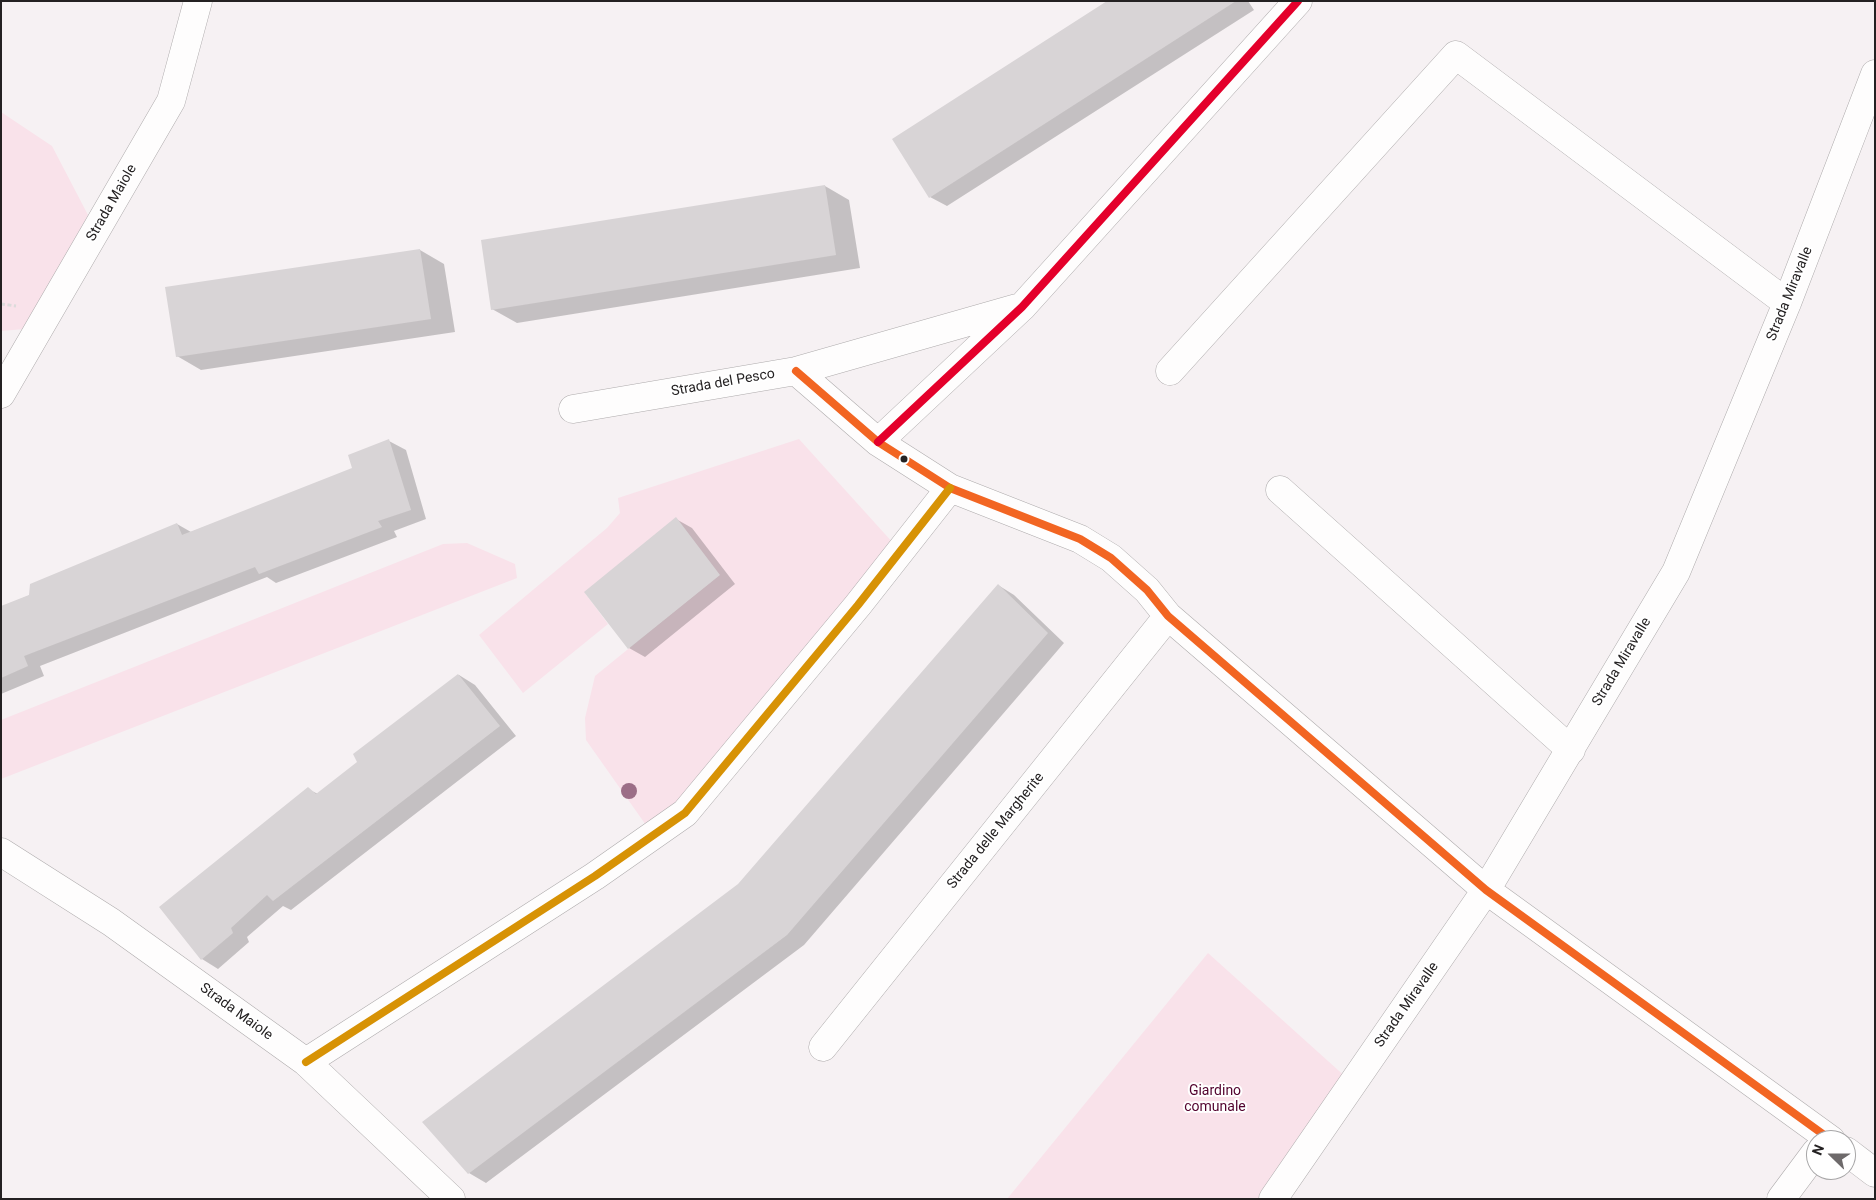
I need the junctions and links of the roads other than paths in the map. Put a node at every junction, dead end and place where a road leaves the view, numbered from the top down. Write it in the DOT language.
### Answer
graph roads {
  1 [pos="198,1"];
  2 [pos="1298,1"];
  3 [pos="1875,74"];
  4 [pos="1787,303"];
  5 [pos="1022,307"];
  6 [pos="796,371"];
  7 [pos="1170,371"];
  8 [pos="1,394"];
  9 [pos="573,409"];
  10 [pos="878,442"];
  11 [pos="950,488"];
  12 [pos="1280,490"];
  13 [pos="1168,616"];
  14 [pos="1571,750"];
  15 [pos="1,852"];
  16 [pos="1486,890"];
  17 [pos="823,1047"];
  18 [pos="306,1062"];
  19 [pos="1810,1130"];
  20 [pos="1856,1161"];
  21 [pos="1806,1171"];
  22 [pos="1875,1173"];
  23 [pos="451,1199"];
  24 [pos="1273,1199"];
  25 [pos="1782,1199"];
  1 -- 8 [label="street, Strada Maiole"];
  2 -- 5 [label="street"];
  3 -- 4 [label="street, Strada Miravalle"];
  4 -- 7 [label="street"];
  4 -- 14 [label="street, Strada Miravalle"];
  5 -- 6 [label="street, Strada del Pesco"];
  5 -- 10 [label="street"];
  6 -- 9 [label="street, Strada del Pesco"];
  6 -- 10 [label="street"];
  10 -- 11 [label="street"];
  11 -- 13 [label="street"];
  11 -- 18 [label="street"];
  12 -- 14 [label="street"];
  13 -- 16 [label="street"];
  13 -- 17 [label="street, Strada delle Margherite"];
  14 -- 16 [label="street, Strada Miravalle"];
  15 -- 18 [label="street, Strada Maiole"];
  16 -- 19 [label="street"];
  16 -- 24 [label="street, Strada Miravalle"];
  18 -- 23 [label="street, Strada Maiole"];
  20 -- 22 [label="street"];
  21 -- 25 [label="street"];
}
